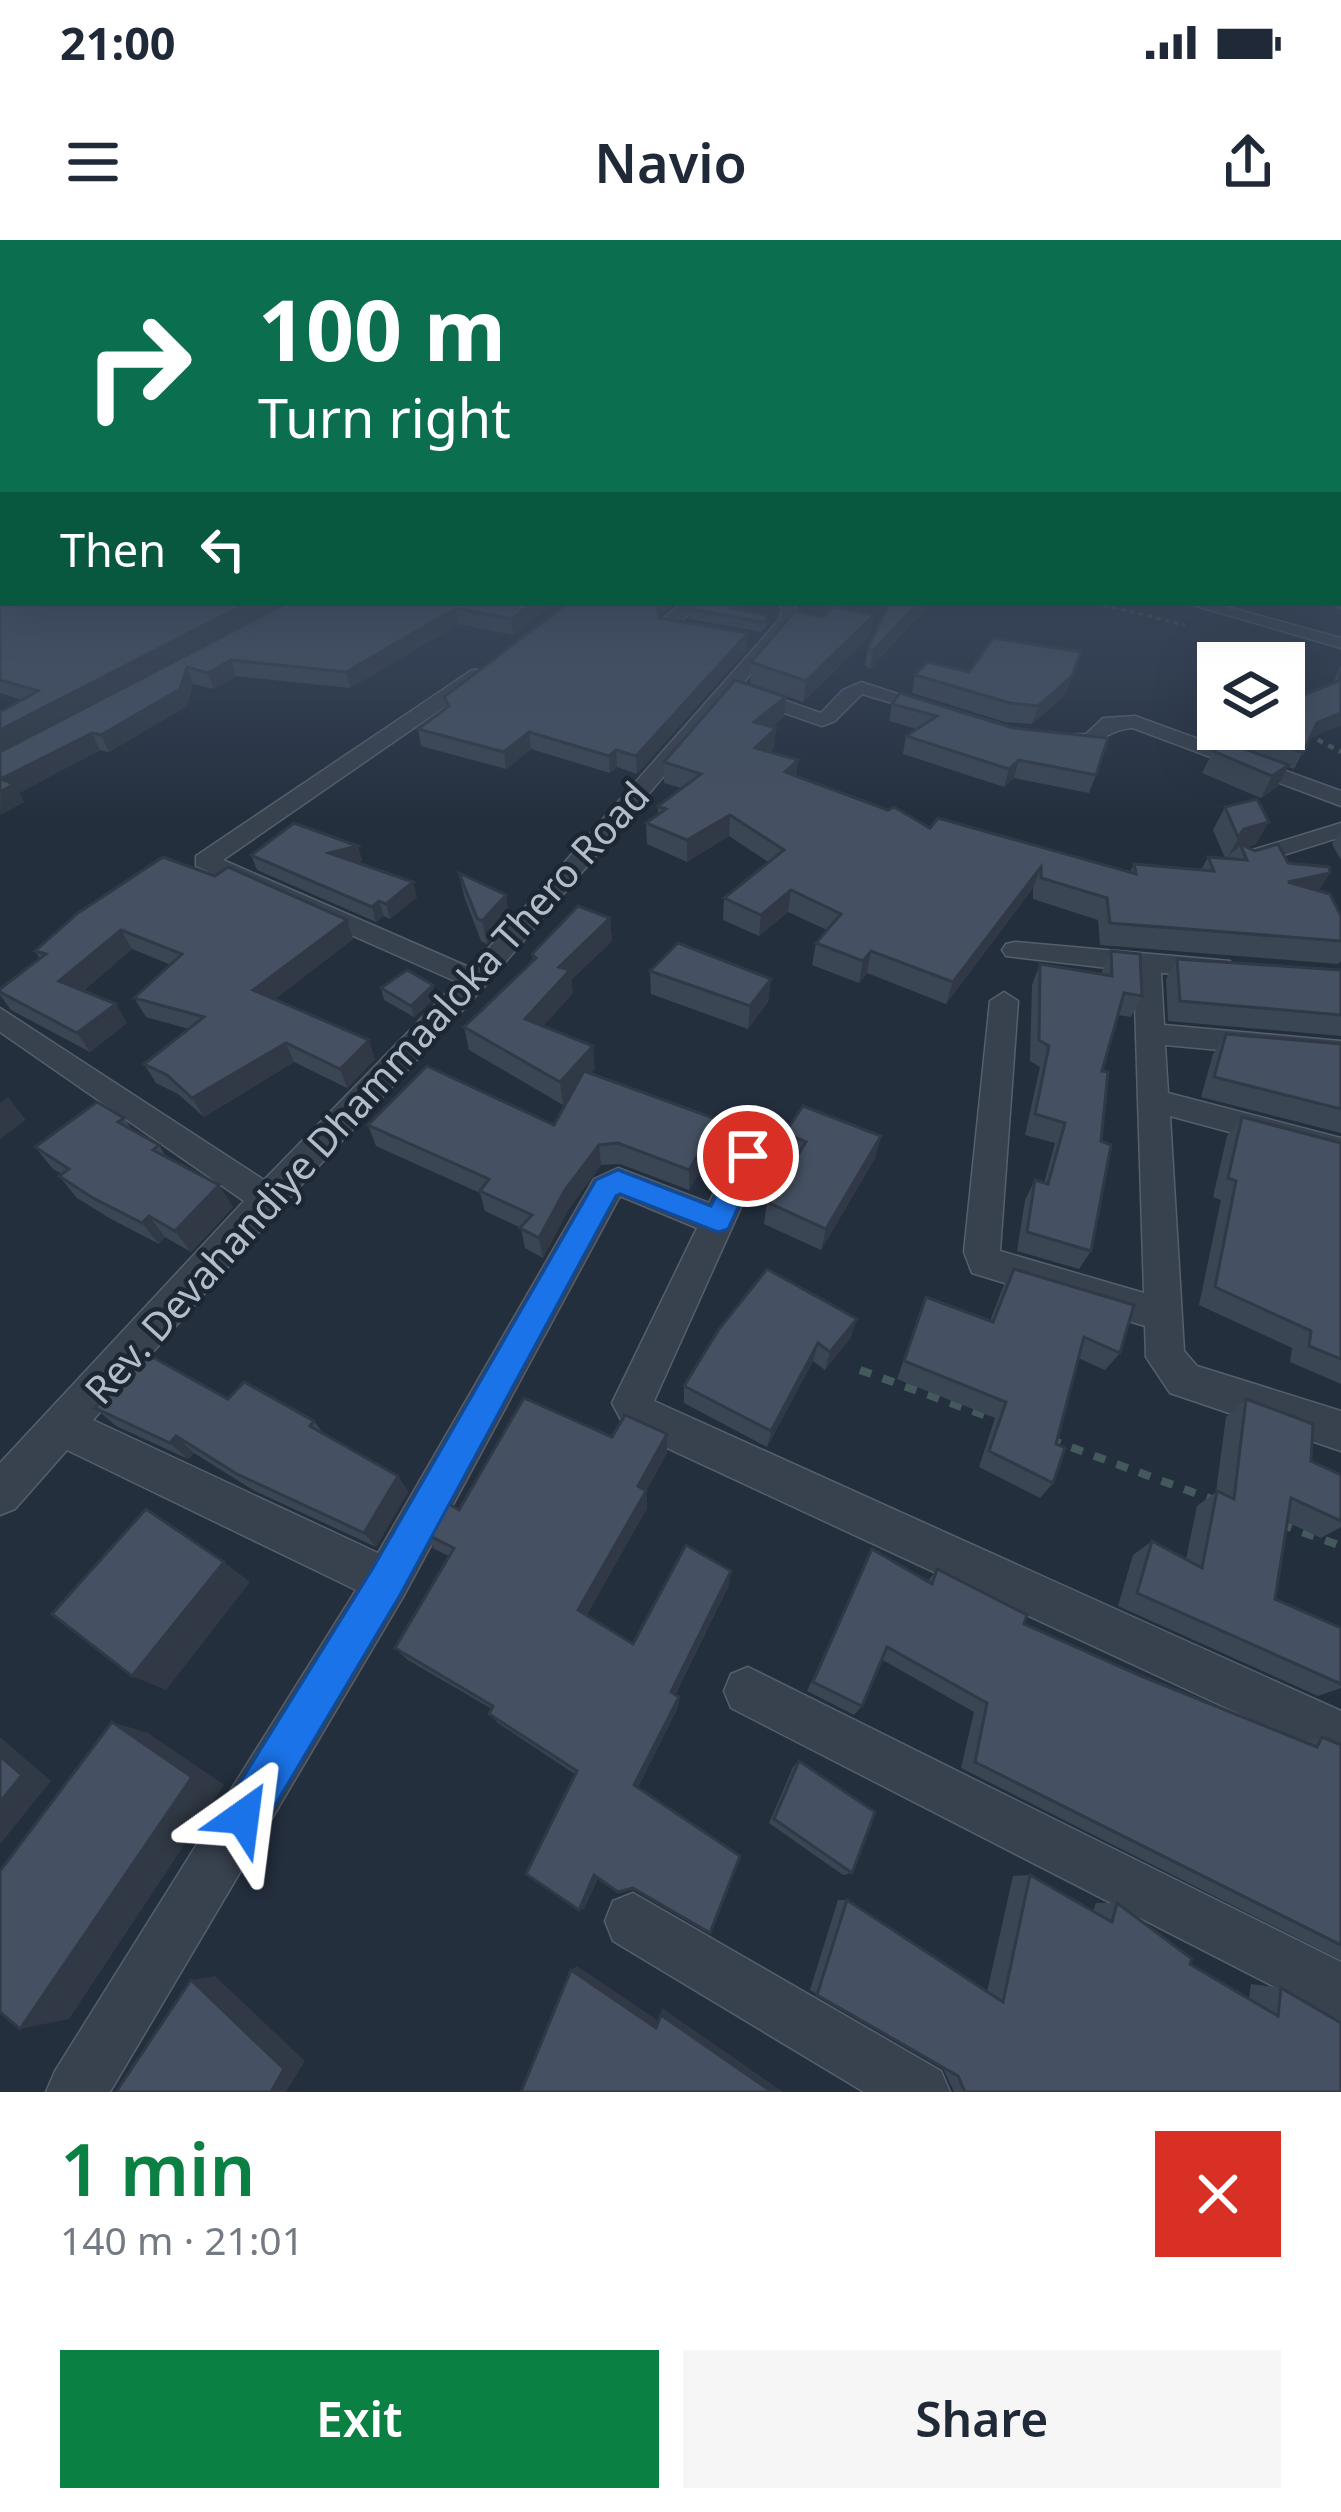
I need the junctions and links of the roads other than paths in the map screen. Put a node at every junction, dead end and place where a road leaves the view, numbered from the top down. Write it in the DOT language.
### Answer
graph roads {
  1 [pos="755,645"];
  2 [pos="505,655"];
  3 [pos="727,686"];
  4 [pos="949,714"];
  5 [pos="1035,738"];
  6 [pos="1341,799"];
  7 [pos="1341,830"];
  8 [pos="1242,861"];
  9 [pos="1015,950"];
  10 [pos="1147,964"];
  11 [pos="1250,970"];
  12 [pos="476,980"];
  13 [pos="1004,1001"];
  14 [pos="0,1018"];
  15 [pos="1153,1034"];
  16 [pos="1341,1051"];
  17 [pos="1155,1102"];
  18 [pos="1341,1150"];
  19 [pos="748,1156"];
  20 [pos="267,1199"];
  21 [pos="718,1221"];
  22 [pos="1164,1315"];
  23 [pos="63,1426"];
  24 [pos="1341,1431"];
  25 [pos="0,1493"];
  26 [pos="387,1581"];
  27 [pos="748,1691"];
  28 [pos="1341,1736"];
  29 [pos="633,1921"];
  30 [pos="1341,1992"];
  31 [pos="76,2092"];
  32 [pos="920,2092"];
  1 -- 3 [label="street, Rev. Devahandiye Dhammaaloka Thero Road"];
  2 -- 12 [label="street"];
  3 -- 4 [label="street"];
  3 -- 12 [label="street, Rev. Devahandiye Dhammaaloka Thero Road"];
  5 -- 6 [label="street"];
  7 -- 8 [label="street"];
  9 -- 10 [label="street"];
  10 -- 11 [label="street"];
  10 -- 15 [label="street"];
  12 -- 20 [label="street, Rev. Devahandiye Dhammaaloka Thero Road"];
  13 -- 22 [label="street"];
  14 -- 20 [label="street"];
  15 -- 16 [label="street"];
  15 -- 17 [label="street"];
  17 -- 18 [label="street"];
  17 -- 22 [label="street"];
  19 -- 21 [label="street"];
  20 -- 23 [label="street, Rev. Devahandiye Dhammaaloka Thero Road"];
  21 -- 26 [label="street"];
  21 -- 28 [label="street"];
  22 -- 24 [label="street"];
  23 -- 25 [label="street, Rev. Devahandiye Dhammaaloka Thero Road"];
  23 -- 26 [label="street"];
  26 -- 31 [label="street"];
  27 -- 30 [label="street"];
  29 -- 32 [label="street"];
}
